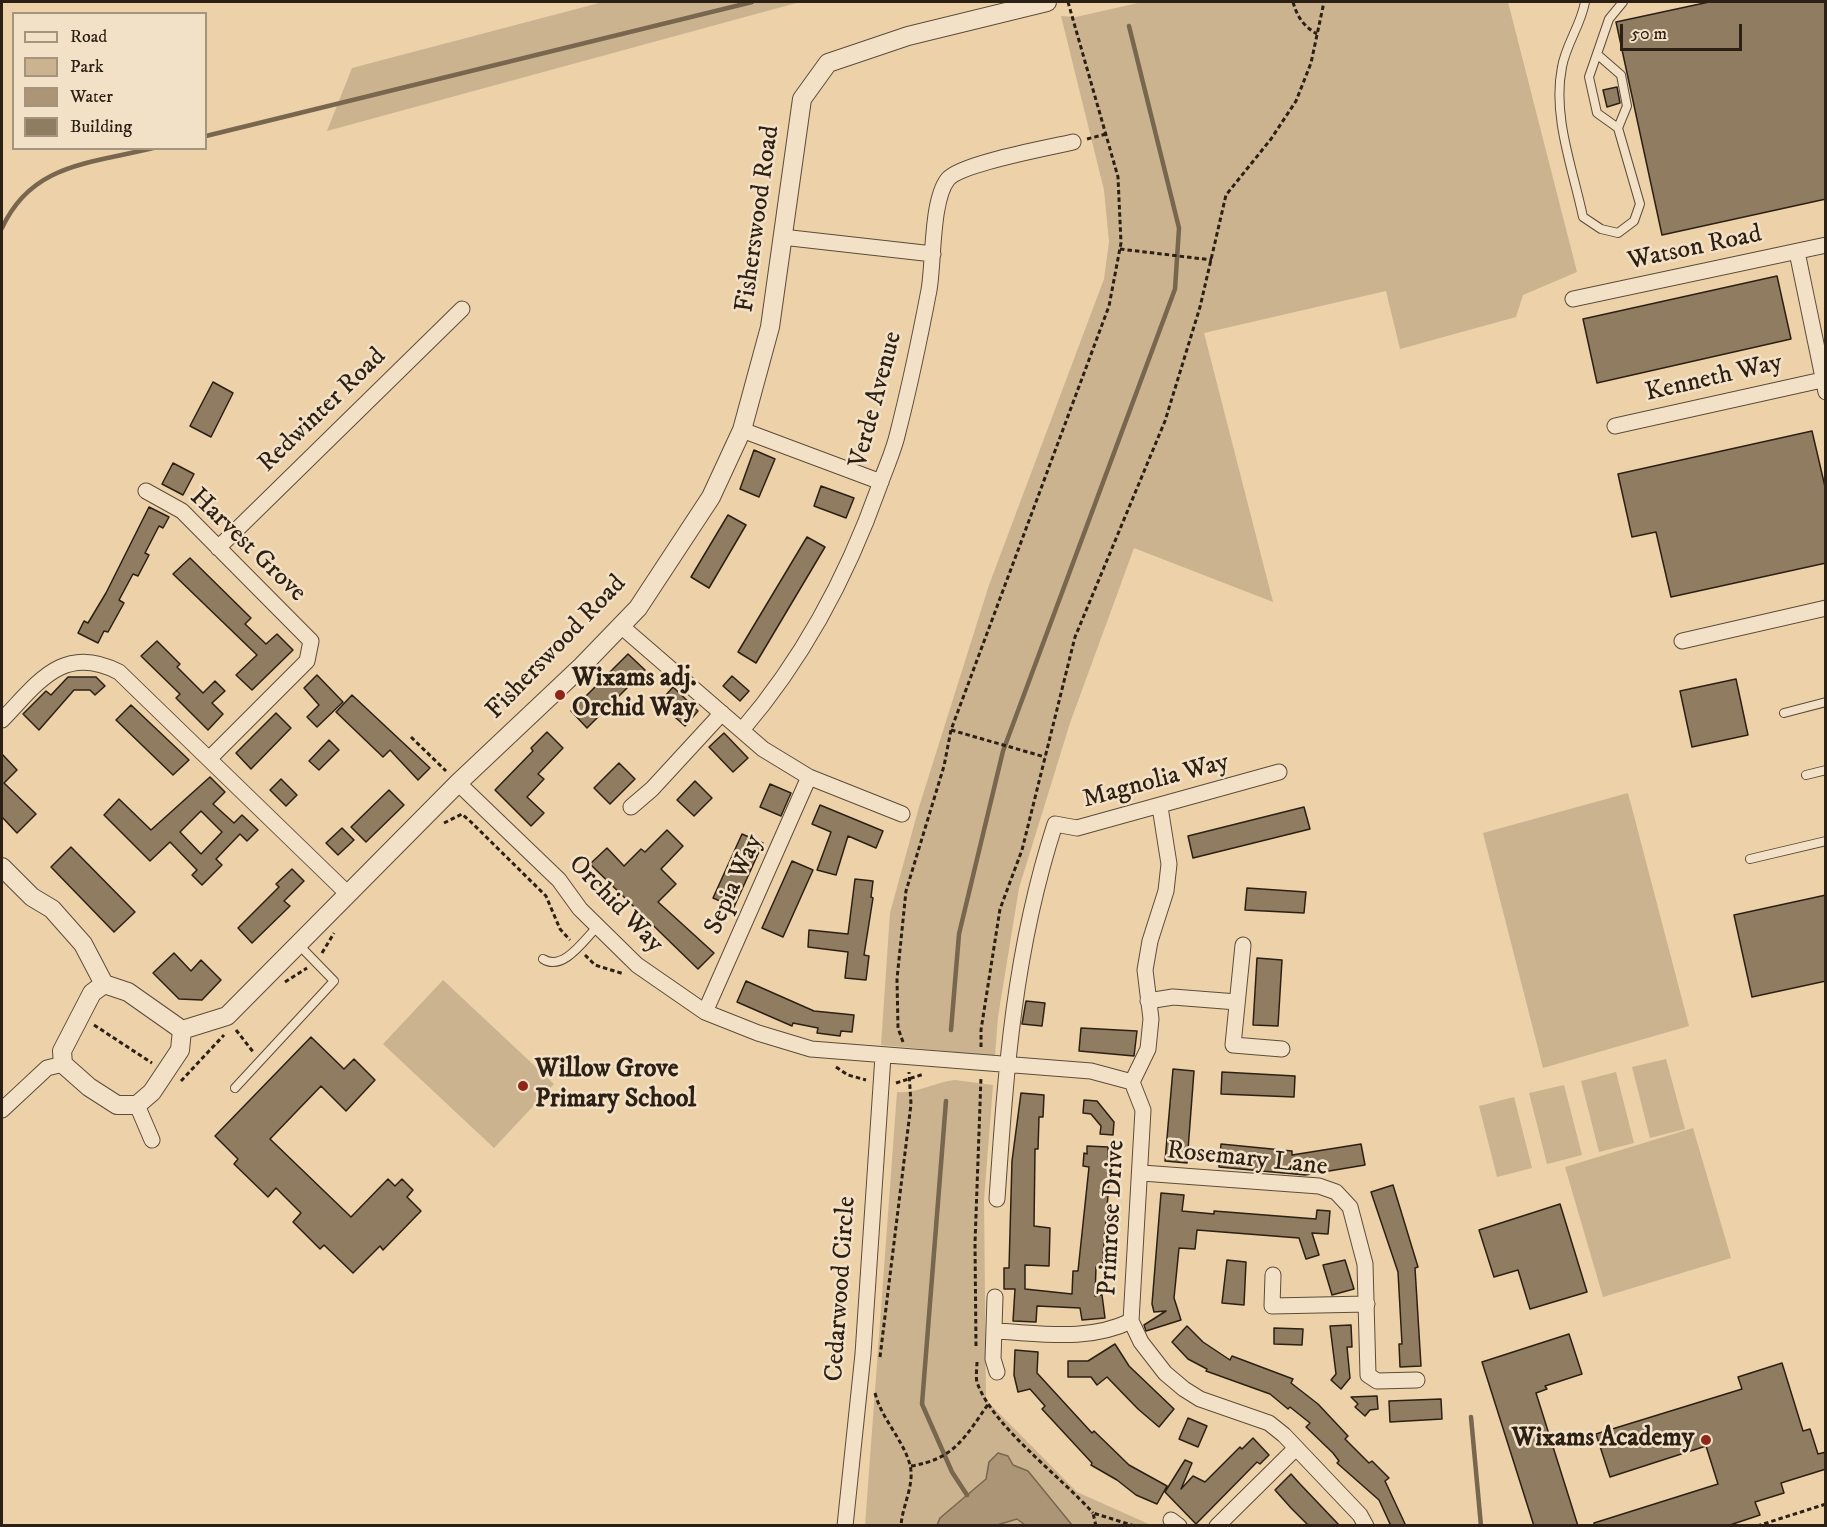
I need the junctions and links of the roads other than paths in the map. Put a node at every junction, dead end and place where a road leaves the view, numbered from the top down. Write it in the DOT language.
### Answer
graph roads {
  1 [pos="1047,2"];
  2 [pos="1585,2"];
  3 [pos="1623,2"];
  4 [pos="1598,56"];
  5 [pos="1618,128"];
  6 [pos="1073,142"];
  7 [pos="782,237"];
  8 [pos="1826,245"];
  9 [pos="1797,252"];
  10 [pos="933,254"];
  11 [pos="1573,299"];
  12 [pos="462,309"];
  13 [pos="1824,386"];
  14 [pos="1615,426"];
  15 [pos="742,430"];
  16 [pos="880,482"];
  17 [pos="146,491"];
  18 [pos="218,548"];
  19 [pos="1826,608"];
  20 [pos="621,626"];
  21 [pos="1682,641"];
  22 [pos="1826,702"];
  23 [pos="1784,713"];
  24 [pos="722,714"];
  25 [pos="2,720"];
  26 [pos="742,730"];
  27 [pos="208,756"];
  28 [pos="1826,770"];
  29 [pos="1279,772"];
  30 [pos="1806,775"];
  31 [pos="809,777"];
  32 [pos="458,783"];
  33 [pos="631,807"];
  34 [pos="1160,807"];
  35 [pos="902,814"];
  36 [pos="1826,841"];
  37 [pos="1750,859"];
  38 [pos="2,867"];
  39 [pos="348,894"];
  40 [pos="597,927"];
  41 [pos="297,943"];
  42 [pos="1243,945"];
  43 [pos="543,959"];
  44 [pos="104,984"];
  45 [pos="1148,1001"];
  46 [pos="1237,1002"];
  47 [pos="705,1012"];
  48 [pos="182,1030"];
  49 [pos="1282,1049"];
  50 [pos="883,1056"];
  51 [pos="63,1064"];
  52 [pos="1006,1066"];
  53 [pos="1132,1082"];
  54 [pos="235,1088"];
  55 [pos="137,1105"];
  56 [pos="2,1110"];
  57 [pos="152,1140"];
  58 [pos="1142,1173"];
  59 [pos="997,1199"];
  60 [pos="1273,1275"];
  61 [pos="995,1297"];
  62 [pos="1367,1304"];
  63 [pos="1131,1321"];
  64 [pos="994,1331"];
  65 [pos="997,1372"];
  66 [pos="1417,1380"];
  67 [pos="1296,1448"];
  68 [pos="845,1526"];
  69 [pos="1217,1526"];
  70 [pos="1366,1526"];
  1 -- 7 [label="street, Fisherswood Road"];
  2 -- 5 [label="lane"];
  3 -- 4 [label="lane"];
  4 -- 5 [label="lane"];
  4 -- 5 [label="lane"];
  6 -- 10 [label="street, Verde Avenue"];
  7 -- 10 [label="street"];
  7 -- 15 [label="street, Fisherswood Road"];
  8 -- 9 [label="street, Watson Road"];
  9 -- 11 [label="street, Watson Road"];
  9 -- 13 [label="street, Kenneth Way"];
  10 -- 16 [label="street, Verde Avenue"];
  12 -- 18 [label="street, Redwinter Road"];
  13 -- 14 [label="street, Kenneth Way"];
  15 -- 16 [label="street"];
  15 -- 20 [label="street, Fisherswood Road"];
  16 -- 26 [label="street, Verde Avenue"];
  17 -- 18 [label="street, Harvest Grove"];
  18 -- 27 [label="street, Harvest Grove"];
  19 -- 21 [label="street"];
  20 -- 24 [label="street"];
  20 -- 32 [label="street, Fisherswood Road"];
  22 -- 23 [label="lane"];
  24 -- 26 [label="street"];
  24 -- 33 [label="street"];
  25 -- 27 [label="street"];
  26 -- 31 [label="street"];
  27 -- 39 [label="street"];
  28 -- 30 [label="lane"];
  29 -- 34 [label="street, Magnolia Way"];
  31 -- 35 [label="street"];
  31 -- 47 [label="street, Sepia Way"];
  32 -- 39 [label="street, Fisherswood Road"];
  32 -- 40 [label="street, Orchid Way"];
  34 -- 45 [label="street"];
  34 -- 52 [label="street, Magnolia Way"];
  36 -- 37 [label="lane"];
  38 -- 44 [label="street"];
  39 -- 41 [label="street, Fisherswood Road"];
  40 -- 43 [label="lane"];
  40 -- 47 [label="street, Orchid Way"];
  41 -- 48 [label="street, Fisherswood Road"];
  41 -- 54 [label="lane"];
  42 -- 46 [label="street"];
  44 -- 48 [label="street"];
  44 -- 51 [label="street"];
  45 -- 46 [label="street"];
  45 -- 53 [label="street"];
  46 -- 49 [label="street"];
  47 -- 50 [label="street, Orchid Way"];
  48 -- 55 [label="street"];
  50 -- 52 [label="street, Orchid Way"];
  50 -- 68 [label="street, Cedarwood Circle"];
  51 -- 55 [label="street"];
  51 -- 56 [label="street"];
  52 -- 53 [label="street, Orchid Way"];
  52 -- 59 [label="street"];
  53 -- 58 [label="street, Primrose Drive"];
  55 -- 57 [label="street"];
  58 -- 62 [label="street, Rosemary Lane"];
  58 -- 63 [label="street, Primrose Drive"];
  60 -- 62 [label="street"];
  61 -- 64 [label="street"];
  62 -- 66 [label="street, Rosemary Lane"];
  63 -- 64 [label="street"];
  63 -- 67 [label="street, Primrose Drive"];
  64 -- 65 [label="street"];
  67 -- 69 [label="street"];
  67 -- 70 [label="street, Primrose Drive"];
}
